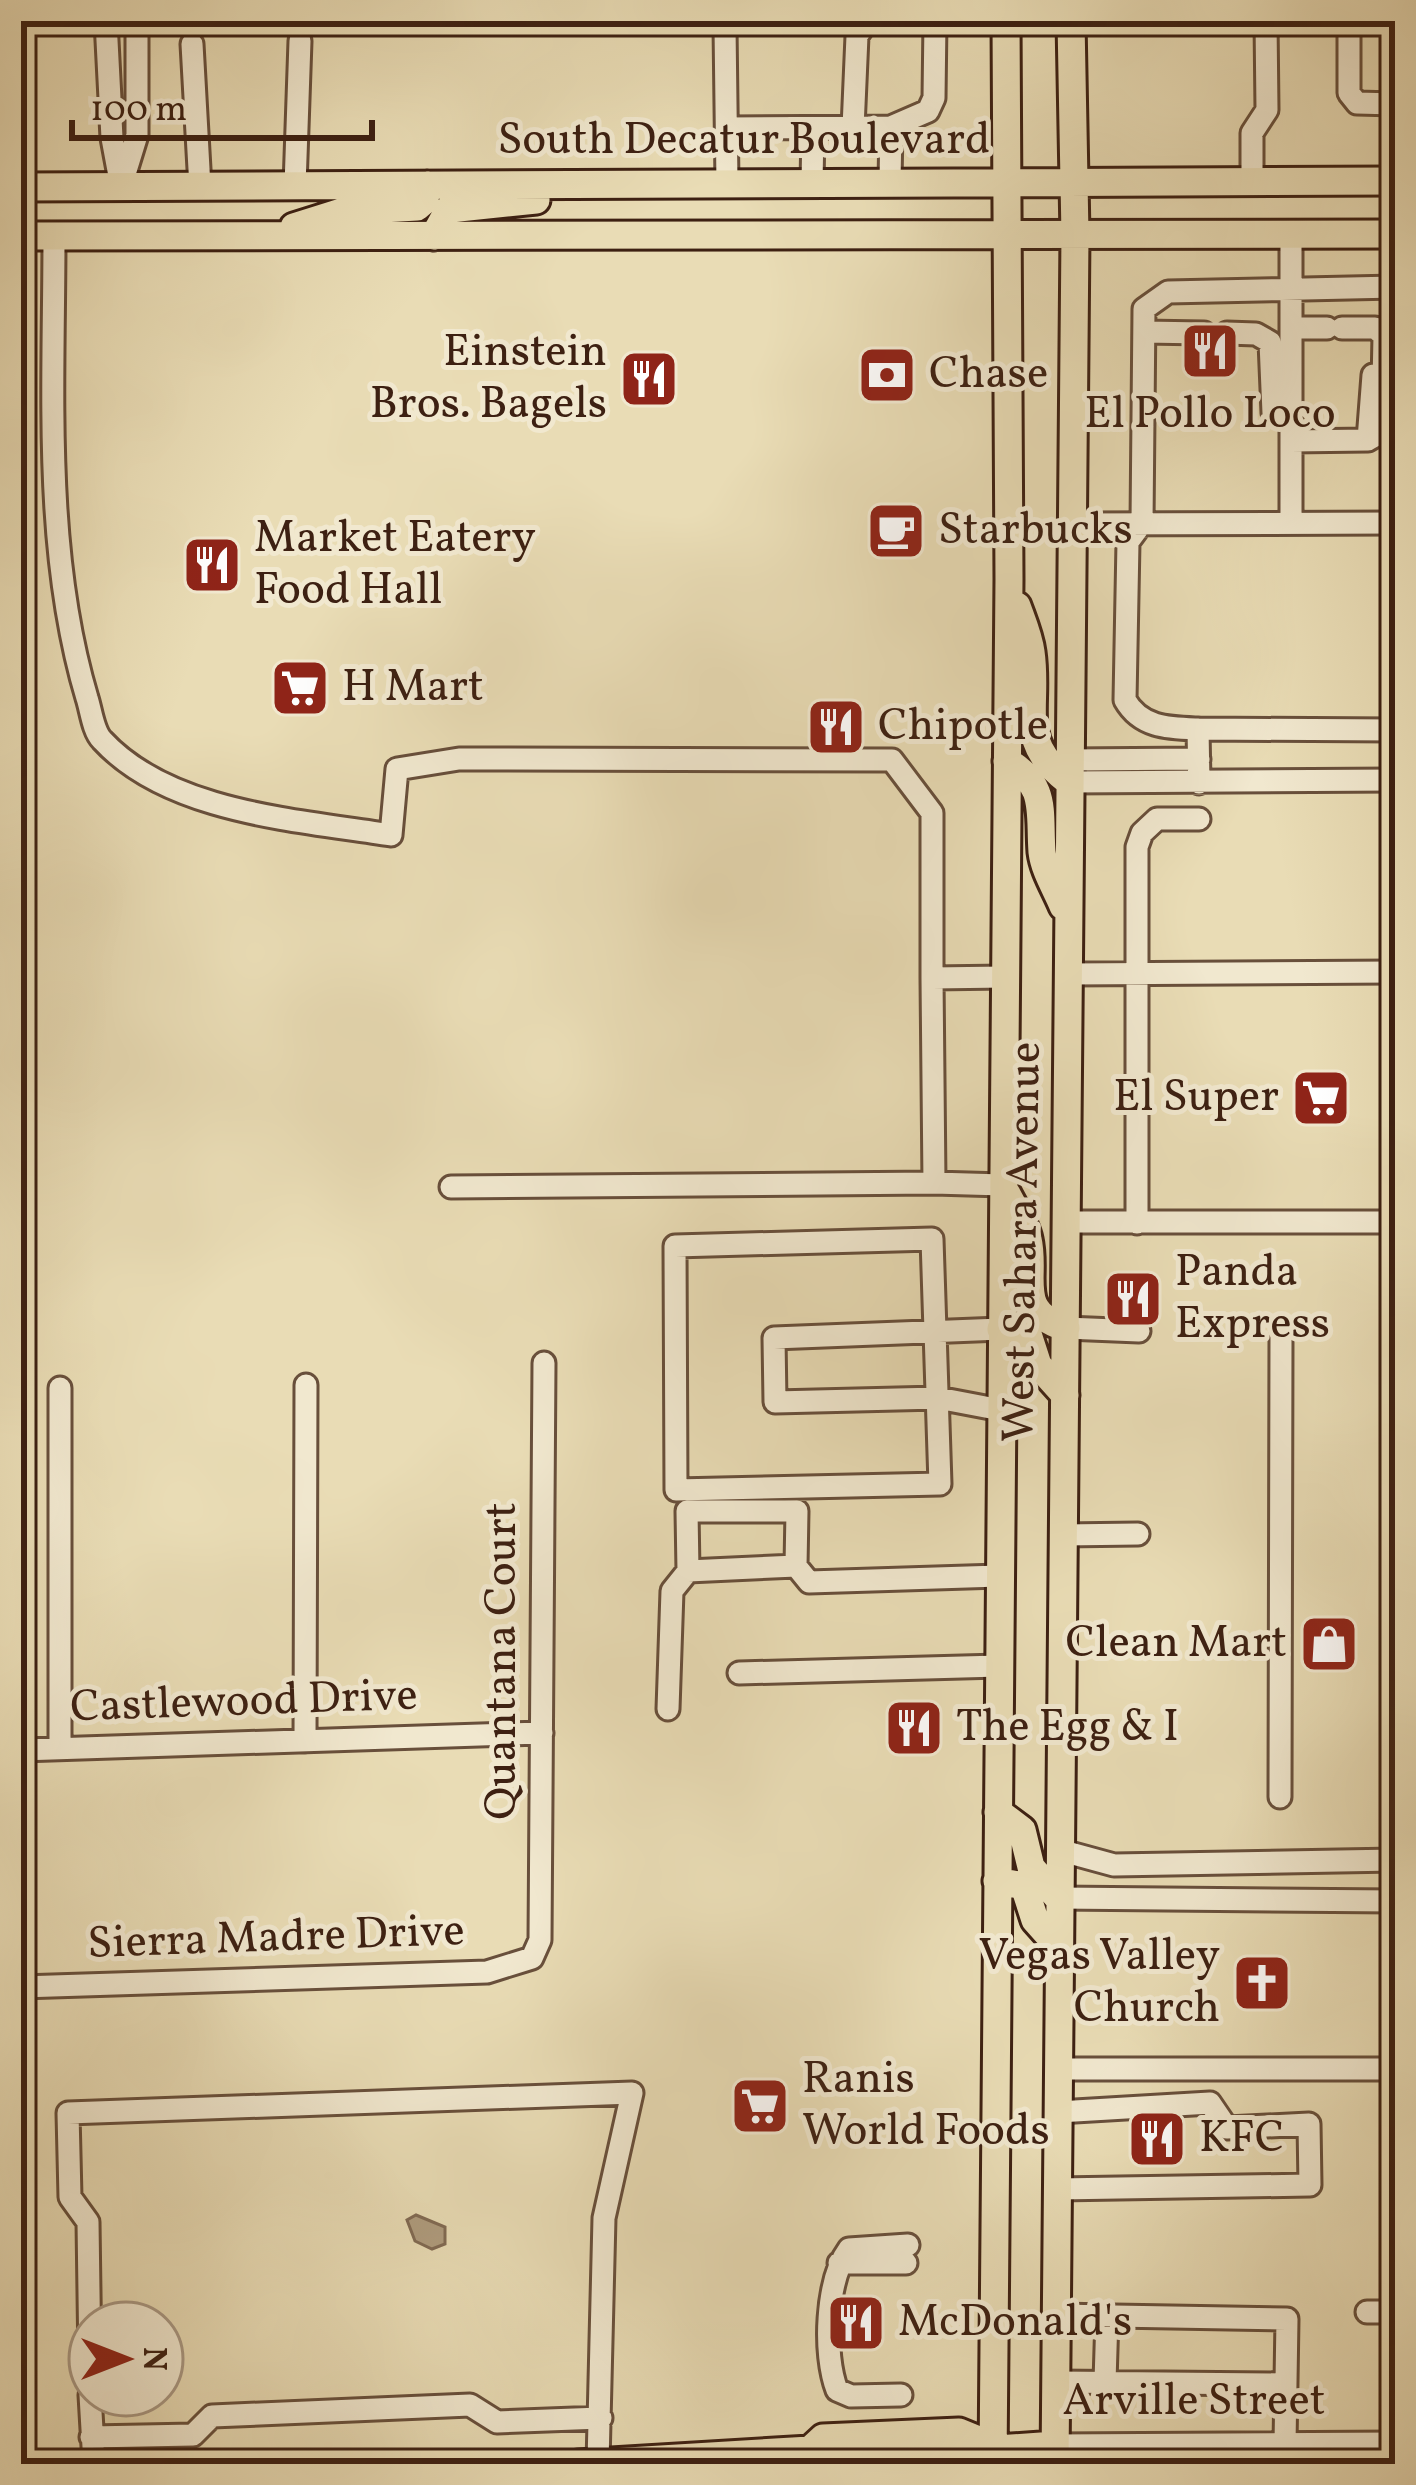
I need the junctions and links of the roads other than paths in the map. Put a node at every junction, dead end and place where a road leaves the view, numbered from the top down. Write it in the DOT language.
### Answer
graph roads {
  1 [pos="106,21"];
  2 [pos="137,21"];
  3 [pos="867,21"];
  4 [pos="935,21"];
  5 [pos="1006,21"];
  6 [pos="1071,21"];
  7 [pos="1266,21"];
  8 [pos="1349,21"];
  9 [pos="725,27"];
  10 [pos="300,41"];
  11 [pos="192,44"];
  12 [pos="1395,104"];
  13 [pos="891,127"];
  14 [pos="727,128"];
  15 [pos="853,128"];
  16 [pos="813,129"];
  17 [pos="1010,181"];
  18 [pos="1073,181"];
  19 [pos="1252,181"];
  20 [pos="1395,181"];
  21 [pos="890,182"];
  22 [pos="727,183"];
  23 [pos="812,183"];
  24 [pos="604,184"];
  25 [pos="427,185"];
  26 [pos="296,186"];
  27 [pos="21,187"];
  28 [pos="122,187"];
  29 [pos="200,187"];
  30 [pos="1395,234"];
  31 [pos="1075,235"];
  32 [pos="1291,235"];
  33 [pos="21,236"];
  34 [pos="54,236"];
  35 [pos="126,236"];
  36 [pos="266,236"];
  37 [pos="434,236"];
  38 [pos="1010,236"];
  39 [pos="1395,287"];
  40 [pos="1290,288"];
  41 [pos="1291,328"];
  42 [pos="1144,332"];
  43 [pos="1273,412"];
  44 [pos="1291,441"];
  45 [pos="1142,523"];
  46 [pos="1291,523"];
  47 [pos="1395,523"];
  48 [pos="1071,524"];
  49 [pos="1009,579"];
  50 [pos="1198,729"];
  51 [pos="1395,730"];
  52 [pos="1199,759"];
  53 [pos="1007,761"];
  54 [pos="1069,771"];
  55 [pos="1395,780"];
  56 [pos="1199,783"];
  57 [pos="1199,819"];
  58 [pos="1067,915"];
  59 [pos="1395,972"];
  60 [pos="1138,973"];
  61 [pos="1069,974"];
  62 [pos="1005,977"];
  63 [pos="932,979"];
  64 [pos="934,1183"];
  65 [pos="1003,1185"];
  66 [pos="451,1187"];
  67 [pos="1067,1222"];
  68 [pos="1395,1222"];
  69 [pos="1138,1223"];
  70 [pos="1066,1328"];
  71 [pos="1001,1329"];
  72 [pos="1139,1330"];
  73 [pos="935,1331"];
  74 [pos="1281,1337"];
  75 [pos="544,1363"];
  76 [pos="306,1385"];
  77 [pos="60,1388"];
  78 [pos="1065,1395"];
  79 [pos="938,1398"];
  80 [pos="1001,1410"];
  81 [pos="1063,1534"];
  82 [pos="1138,1534"];
  83 [pos="796,1566"];
  84 [pos="688,1570"];
  85 [pos="999,1576"];
  86 [pos="999,1666"];
  87 [pos="739,1672"];
  88 [pos="668,1709"];
  89 [pos="542,1733"];
  90 [pos="305,1741"];
  91 [pos="59,1748"];
  92 [pos="21,1750"];
  93 [pos="1280,1797"];
  94 [pos="998,1811"];
  95 [pos="1059,1850"];
  96 [pos="1395,1860"];
  97 [pos="998,1881"];
  98 [pos="1058,1898"];
  99 [pos="1395,1900"];
  100 [pos="1059,1947"];
  101 [pos="532,1958"];
  102 [pos="21,1987"];
  103 [pos="1058,2069"];
  104 [pos="1395,2069"];
  105 [pos="1058,2112"];
  106 [pos="1058,2189"];
  107 [pos="907,2254"];
  108 [pos="89,2299"];
  109 [pos="1367,2312"];
  110 [pos="1395,2312"];
  111 [pos="1056,2315"];
  112 [pos="1107,2316"];
  113 [pos="1056,2382"];
  114 [pos="1105,2382"];
  115 [pos="1286,2384"];
  116 [pos="901,2396"];
  117 [pos="601,2418"];
  118 [pos="91,2419"];
  119 [pos="91,2437"];
  120 [pos="1395,2443"];
  121 [pos="1285,2444"];
  122 [pos="1055,2454"];
  123 [pos="993,2455"];
  124 [pos="810,2457"];
  125 [pos="682,2462"];
  126 [pos="848,2462"];
  127 [pos="598,2463"];
  128 [pos="94,2464"];
  129 [pos="578,2464"];
  1 -- 28 [label="street"];
  2 -- 28 [label="street"];
  3 -- 15 [label="street"];
  4 -- 13 [label="street"];
  5 -- 17 [label="main road, West Sahara Avenue"];
  6 -- 18 [label="main road, West Sahara Avenue"];
  7 -- 19 [label="street"];
  8 -- 12 [label="street"];
  9 -- 14 [label="street"];
  10 -- 26 [label="street"];
  11 -- 29 [label="street"];
  13 -- 15 [label="street"];
  13 -- 21 [label="street"];
  14 -- 16 [label="street"];
  14 -- 22 [label="street"];
  15 -- 16 [label="street"];
  16 -- 23 [label="street"];
  17 -- 18 [label="main road, South Decatur Boulevard"];
  17 -- 21 [label="main road, South Decatur Boulevard"];
  17 -- 38 [label="main road, West Sahara Avenue"];
  18 -- 19 [label="main road, South Decatur Boulevard"];
  18 -- 31 [label="main road, West Sahara Avenue"];
  19 -- 20 [label="main road, South Decatur Boulevard"];
  21 -- 23 [label="main road, South Decatur Boulevard"];
  22 -- 23 [label="main road, South Decatur Boulevard"];
  22 -- 24 [label="main road, South Decatur Boulevard"];
  24 -- 25 [label="main road, South Decatur Boulevard"];
  24 -- 37 [label="main road"];
  25 -- 26 [label="main road, South Decatur Boulevard"];
  25 -- 36 [label="main road"];
  26 -- 29 [label="main road, South Decatur Boulevard"];
  27 -- 28 [label="main road, South Decatur Boulevard"];
  28 -- 29 [label="main road, South Decatur Boulevard"];
  28 -- 35 [label="main road"];
  30 -- 32 [label="main road"];
  31 -- 32 [label="main road"];
  31 -- 38 [label="main road"];
  31 -- 48 [label="main road, West Sahara Avenue"];
  32 -- 40 [label="street"];
  33 -- 34 [label="main road"];
  34 -- 35 [label="main road"];
  34 -- 63 [label="street"];
  35 -- 36 [label="main road"];
  36 -- 37 [label="main road"];
  37 -- 38 [label="main road"];
  38 -- 49 [label="main road, West Sahara Avenue"];
  39 -- 40 [label="street"];
  40 -- 41 [label="street"];
  40 -- 42 [label="street"];
  41 -- 44 [label="street"];
  41 -- 44 [label="street"];
  42 -- 43 [label="street"];
  42 -- 45 [label="street"];
  44 -- 46 [label="street"];
  45 -- 46 [label="street"];
  45 -- 48 [label="street"];
  45 -- 50 [label="street"];
  46 -- 47 [label="street"];
  48 -- 54 [label="main road, West Sahara Avenue"];
  49 -- 53 [label="main road, West Sahara Avenue"];
  49 -- 54 [label="main road"];
  50 -- 51 [label="street"];
  50 -- 52 [label="street"];
  52 -- 54 [label="street"];
  52 -- 56 [label="street"];
  53 -- 58 [label="main road"];
  53 -- 62 [label="main road, West Sahara Avenue"];
  54 -- 56 [label="street"];
  54 -- 58 [label="main road, West Sahara Avenue"];
  55 -- 56 [label="street"];
  57 -- 60 [label="street"];
  58 -- 61 [label="main road, West Sahara Avenue"];
  59 -- 60 [label="street"];
  60 -- 61 [label="street"];
  60 -- 69 [label="street"];
  61 -- 67 [label="main road, West Sahara Avenue"];
  62 -- 63 [label="street"];
  62 -- 65 [label="main road, West Sahara Avenue"];
  63 -- 64 [label="street"];
  64 -- 65 [label="street"];
  64 -- 66 [label="street"];
  65 -- 70 [label="main road"];
  65 -- 71 [label="main road, West Sahara Avenue"];
  67 -- 69 [label="street"];
  67 -- 70 [label="main road, West Sahara Avenue"];
  68 -- 69 [label="street"];
  70 -- 72 [label="street"];
  70 -- 78 [label="main road, West Sahara Avenue"];
  71 -- 73 [label="street"];
  71 -- 78 [label="main road"];
  71 -- 80 [label="main road, West Sahara Avenue"];
  73 -- 79 [label="street"];
  73 -- 79 [label="street"];
  73 -- 79 [label="street"];
  74 -- 93 [label="street"];
  75 -- 89 [label="street, Quantana Court"];
  76 -- 90 [label="street"];
  77 -- 91 [label="street"];
  78 -- 81 [label="main road, West Sahara Avenue"];
  79 -- 80 [label="street"];
  80 -- 85 [label="main road, West Sahara Avenue"];
  81 -- 82 [label="street"];
  81 -- 95 [label="main road, West Sahara Avenue"];
  83 -- 84 [label="street"];
  83 -- 84 [label="street"];
  83 -- 85 [label="street"];
  84 -- 88 [label="street"];
  85 -- 86 [label="main road, West Sahara Avenue"];
  86 -- 87 [label="street"];
  86 -- 94 [label="main road, West Sahara Avenue"];
  89 -- 90 [label="street, Castlewood Drive"];
  89 -- 101 [label="street, Quantana Court"];
  90 -- 91 [label="street, Castlewood Drive"];
  91 -- 92 [label="street, Castlewood Drive"];
  94 -- 97 [label="main road, West Sahara Avenue"];
  94 -- 98 [label="main road"];
  95 -- 96 [label="street"];
  95 -- 98 [label="main road, West Sahara Avenue"];
  97 -- 100 [label="main road"];
  97 -- 123 [label="main road, West Sahara Avenue"];
  98 -- 99 [label="street"];
  98 -- 100 [label="main road, West Sahara Avenue"];
  100 -- 103 [label="main road, West Sahara Avenue"];
  101 -- 102 [label="street, Sierra Madre Drive"];
  103 -- 104 [label="street"];
  103 -- 105 [label="main road, West Sahara Avenue"];
  105 -- 106 [label="main road, West Sahara Avenue"];
  105 -- 106 [label="street"];
  106 -- 111 [label="main road, West Sahara Avenue"];
  107 -- 116 [label="street"];
  108 -- 117 [label="street"];
  109 -- 110 [label="street"];
  111 -- 112 [label="street"];
  111 -- 113 [label="main road, West Sahara Avenue"];
  112 -- 114 [label="street"];
  112 -- 115 [label="street"];
  113 -- 114 [label="street"];
  113 -- 122 [label="main road, West Sahara Avenue"];
  114 -- 115 [label="street"];
  115 -- 121 [label="street"];
  117 -- 119 [label="street"];
  117 -- 127 [label="street"];
  118 -- 119 [label="street"];
  119 -- 128 [label="street"];
  120 -- 121 [label="street, Arville Street"];
  121 -- 122 [label="street, Arville Street"];
  122 -- 123 [label="main road, Arville Street"];
  123 -- 124 [label="main road, Arville Street"];
  123 -- 126 [label="main road, Arville Street"];
  124 -- 125 [label="main road, Arville Street"];
  124 -- 126 [label="main road, Arville Street"];
  125 -- 127 [label="main road, Arville Street"];
  127 -- 129 [label="main road, Arville Street"];
}
